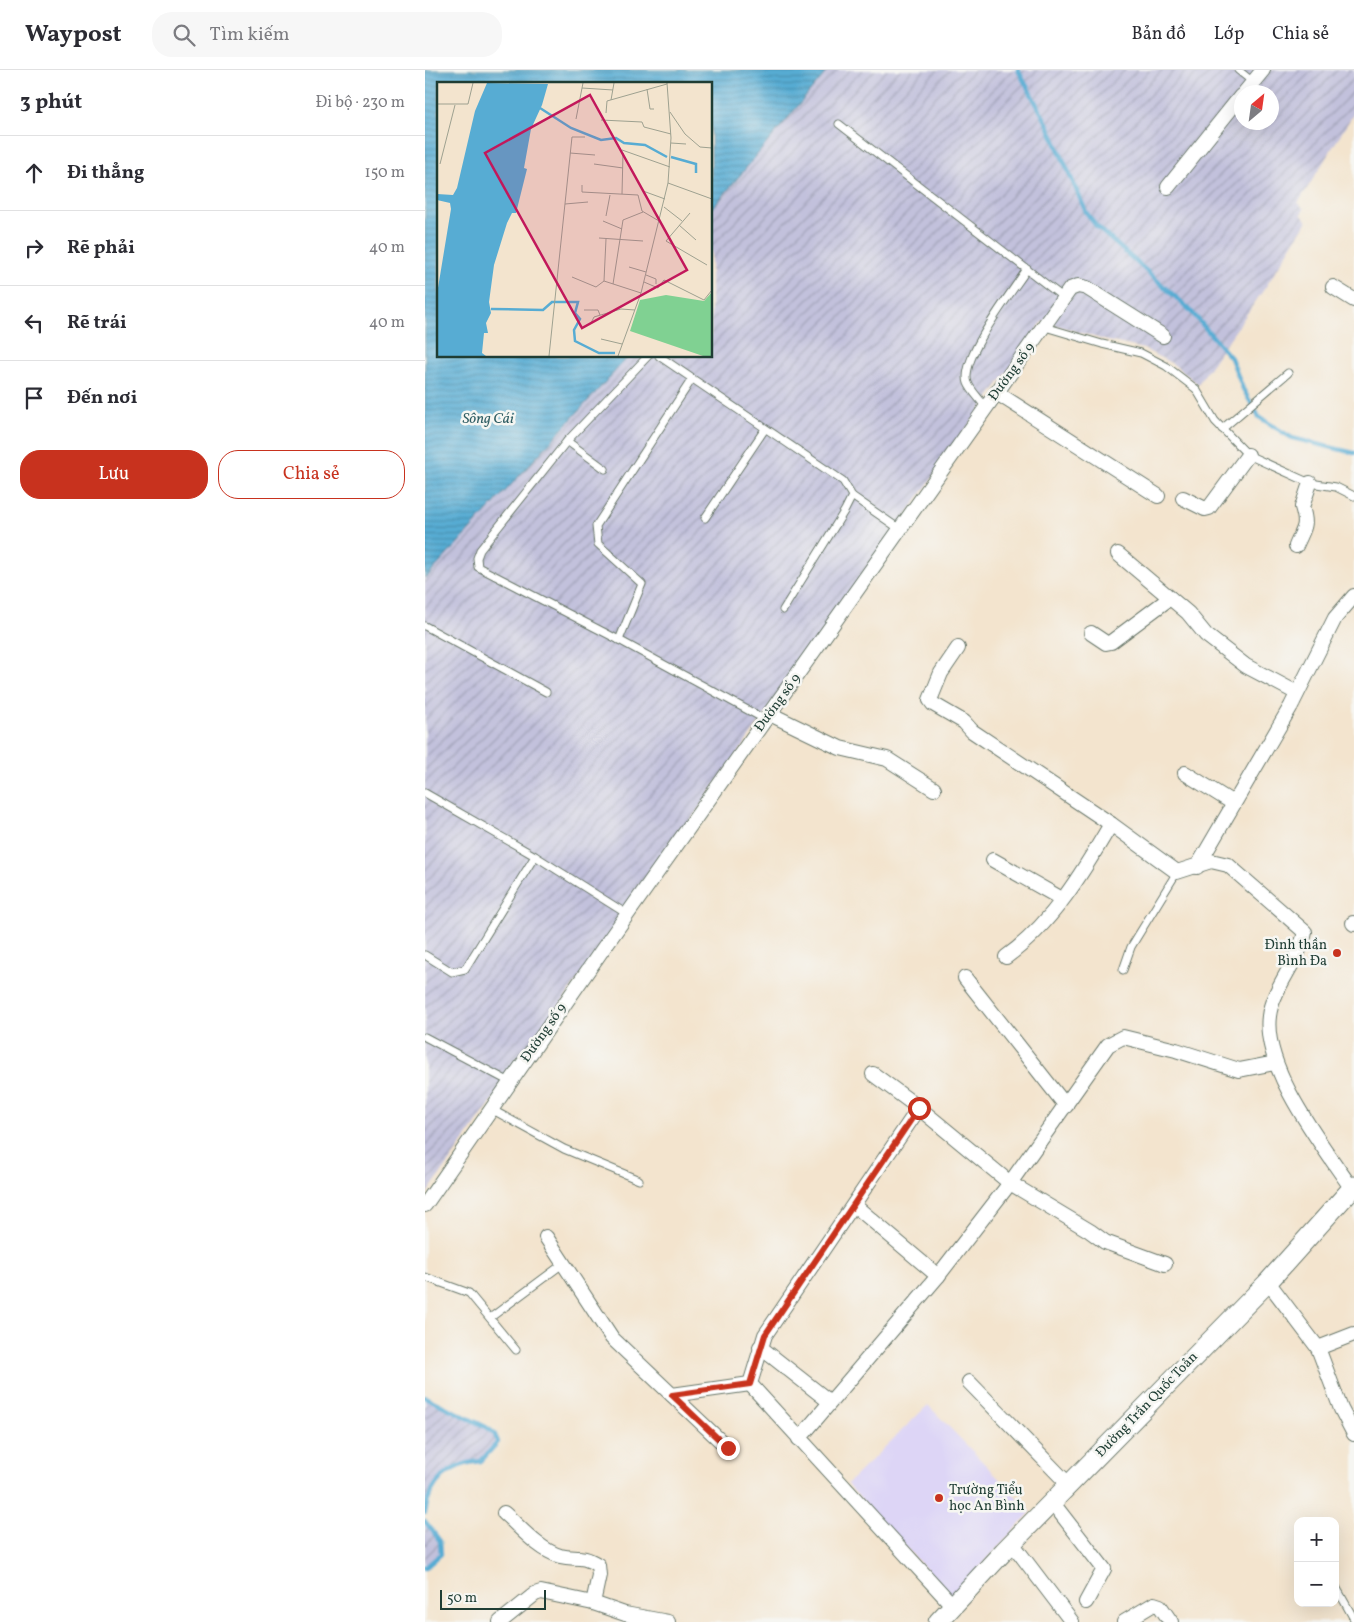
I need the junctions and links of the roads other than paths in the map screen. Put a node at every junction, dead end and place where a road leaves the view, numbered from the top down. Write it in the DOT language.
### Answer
graph roads {
  1 [pos="1238,70"];
  2 [pos="1263,70"];
  3 [pos="1248,85"];
  4 [pos="1251,85"];
  5 [pos="1234,105"];
  6 [pos="839,124"];
  7 [pos="1169,186"];
  8 [pos="1027,269"];
  9 [pos="1333,287"];
  10 [pos="1064,298"];
  11 [pos="1354,300"];
  12 [pos="1045,327"];
  13 [pos="1163,336"];
  14 [pos="646,358"];
  15 [pos="662,358"];
  16 [pos="1288,373"];
  17 [pos="692,379"];
  18 [pos="997,393"];
  19 [pos="986,408"];
  20 [pos="1222,428"];
  21 [pos="765,429"];
  22 [pos="567,441"];
  23 [pos="1248,455"];
  24 [pos="605,469"];
  25 [pos="1310,483"];
  26 [pos="1353,494"];
  27 [pos="852,496"];
  28 [pos="1158,496"];
  29 [pos="1183,498"];
  30 [pos="705,518"];
  31 [pos="901,530"];
  32 [pos="1296,546"];
  33 [pos="1118,554"];
  34 [pos="1354,596"];
  35 [pos="1170,598"];
  36 [pos="783,610"];
  37 [pos="425,626"];
  38 [pos="1091,633"];
  39 [pos="619,640"];
  40 [pos="958,648"];
  41 [pos="546,692"];
  42 [pos="1297,693"];
  43 [pos="768,717"];
  44 [pos="1185,773"];
  45 [pos="934,788"];
  46 [pos="425,793"];
  47 [pos="1233,803"];
  48 [pos="1111,824"];
  49 [pos="535,856"];
  50 [pos="993,860"];
  51 [pos="1197,867"];
  52 [pos="1177,872"];
  53 [pos="1062,899"];
  54 [pos="627,914"];
  55 [pos="425,955"];
  56 [pos="1006,957"];
  57 [pos="1123,970"];
  58 [pos="965,978"];
  59 [pos="425,1038"];
  60 [pos="1275,1063"];
  61 [pos="873,1074"];
  62 [pos="510,1082"];
  63 [pos="1066,1106"];
  64 [pos="919,1108"];
  65 [pos="491,1109"];
  66 [pos="639,1180"];
  67 [pos="1011,1183"];
  68 [pos="1353,1188"];
  69 [pos="425,1205"];
  70 [pos="855,1205"];
  71 [pos="546,1237"];
  72 [pos="564,1263"];
  73 [pos="1165,1264"];
  74 [pos="938,1276"];
  75 [pos="425,1277"];
  76 [pos="1268,1282"];
  77 [pos="490,1318"];
  78 [pos="1354,1334"];
  79 [pos="760,1347"];
  80 [pos="1318,1348"];
  81 [pos="516,1350"];
  82 [pos="969,1382"];
  83 [pos="750,1384"];
  84 [pos="672,1395"];
  85 [pos="830,1402"];
  86 [pos="1354,1434"];
  87 [pos="799,1439"];
  88 [pos="728,1448"];
  89 [pos="1069,1485"];
  90 [pos="1053,1502"];
  91 [pos="504,1513"];
  92 [pos="1012,1543"];
  93 [pos="1339,1592"];
  94 [pos="1086,1602"];
  95 [pos="593,1603"];
  96 [pos="954,1606"];
  97 [pos="1354,1619"];
  98 [pos="500,1622"];
  99 [pos="668,1622"];
  100 [pos="938,1622"];
  101 [pos="1072,1622"];
  102 [pos="1125,1622"];
  103 [pos="1171,1622"];
  1 -- 3 [label="lane"];
  2 -- 4 [label="street"];
  5 -- 7 [label="street"];
  6 -- 8 [label="lane"];
  8 -- 10 [label="lane"];
  8 -- 19 [label="lane"];
  9 -- 11 [label="street"];
  10 -- 12 [label="street, Đường số 9"];
  10 -- 13 [label="street, Đường số 9"];
  12 -- 18 [label="street, Đường số 9"];
  12 -- 20 [label="lane"];
  14 -- 22 [label="lane"];
  15 -- 17 [label="lane"];
  16 -- 20 [label="lane"];
  17 -- 21 [label="lane"];
  17 -- 39 [label="lane"];
  18 -- 19 [label="street, Đường số 9"];
  18 -- 28 [label="street"];
  19 -- 31 [label="street, Đường số 9"];
  20 -- 23 [label="lane"];
  21 -- 27 [label="lane"];
  21 -- 30 [label="lane"];
  22 -- 24 [label="lane"];
  22 -- 39 [label="lane"];
  23 -- 25 [label="lane"];
  23 -- 29 [label="street"];
  25 -- 26 [label="lane"];
  25 -- 32 [label="street"];
  27 -- 31 [label="lane"];
  27 -- 36 [label="lane"];
  31 -- 43 [label="street, Đường số 9"];
  33 -- 35 [label="street"];
  34 -- 42 [label="street"];
  35 -- 38 [label="street"];
  35 -- 42 [label="street"];
  37 -- 41 [label="lane"];
  39 -- 43 [label="lane"];
  40 -- 48 [label="street"];
  42 -- 47 [label="street"];
  43 -- 45 [label="street"];
  43 -- 54 [label="street, Đường số 9"];
  44 -- 47 [label="street"];
  46 -- 49 [label="lane"];
  47 -- 51 [label="street"];
  48 -- 52 [label="street"];
  48 -- 53 [label="street"];
  49 -- 54 [label="lane"];
  49 -- 55 [label="lane"];
  50 -- 53 [label="street"];
  51 -- 52 [label="street"];
  51 -- 60 [label="street"];
  52 -- 57 [label="lane"];
  53 -- 56 [label="street"];
  54 -- 62 [label="street, Đường số 9"];
  58 -- 63 [label="street"];
  59 -- 62 [label="lane"];
  60 -- 63 [label="street"];
  60 -- 68 [label="street"];
  61 -- 64 [label="street"];
  62 -- 65 [label="street, Đường số 9"];
  63 -- 67 [label="street"];
  64 -- 67 [label="street"];
  64 -- 70 [label="street"];
  65 -- 66 [label="lane"];
  65 -- 69 [label="street, Đường số 9"];
  67 -- 73 [label="street"];
  67 -- 74 [label="street"];
  68 -- 76 [label="main road, Đường Trần Quốc Toản"];
  70 -- 74 [label="street"];
  70 -- 79 [label="street"];
  71 -- 72 [label="street"];
  72 -- 77 [label="lane"];
  72 -- 84 [label="street"];
  74 -- 85 [label="street"];
  75 -- 77 [label="lane"];
  76 -- 80 [label="street"];
  76 -- 89 [label="main road, Đường Trần Quốc Toản"];
  77 -- 81 [label="lane"];
  78 -- 80 [label="street"];
  79 -- 83 [label="street"];
  79 -- 85 [label="street"];
  80 -- 86 [label="street"];
  82 -- 89 [label="street"];
  83 -- 84 [label="street"];
  83 -- 87 [label="street"];
  84 -- 88 [label="street"];
  85 -- 87 [label="street"];
  87 -- 96 [label="street"];
  89 -- 90 [label="main road, Đường Trần Quốc Toản"];
  90 -- 92 [label="main road, Đường Trần Quốc Toản"];
  90 -- 94 [label="street"];
  91 -- 95 [label="street"];
  92 -- 96 [label="main road, Đường Trần Quốc Toản"];
  92 -- 101 [label="street"];
  93 -- 97 [label="lane"];
  95 -- 98 [label="street"];
  95 -- 99 [label="street"];
  96 -- 100 [label="main road, Đường Trần Quốc Toản"];
  102 -- 103 [label="street"];
}
